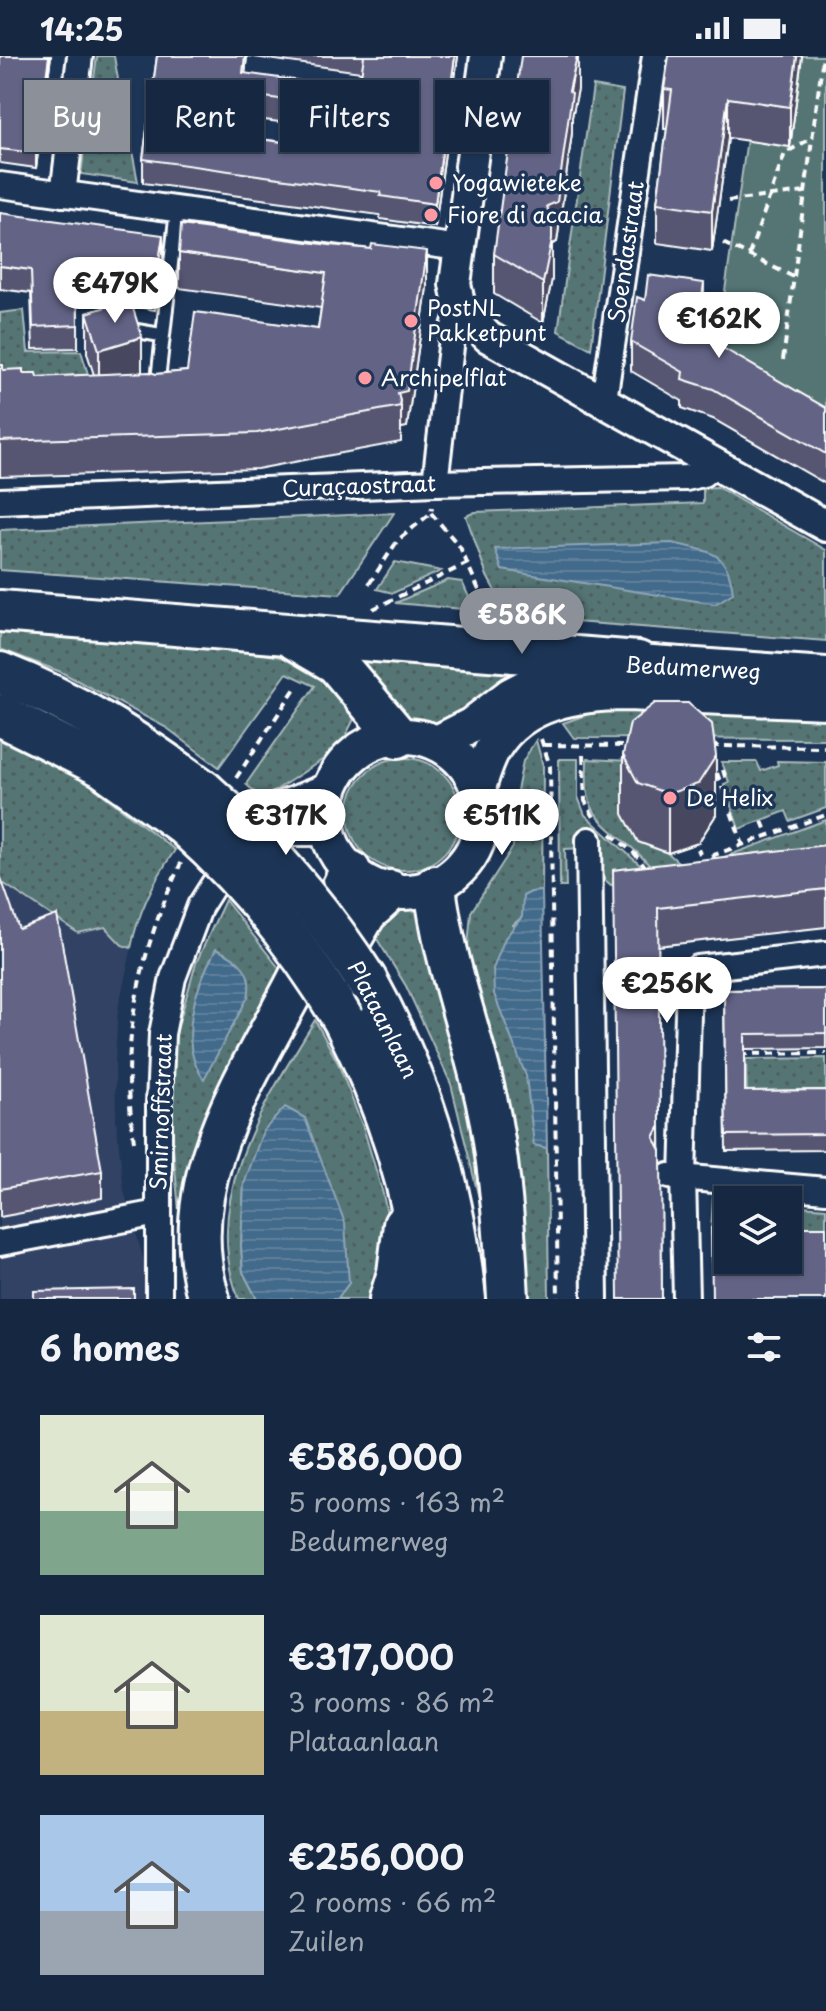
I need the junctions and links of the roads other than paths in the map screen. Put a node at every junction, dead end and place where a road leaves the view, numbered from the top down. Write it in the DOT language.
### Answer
graph roads {
  1 [pos="80,56"];
  2 [pos="486,56"];
  3 [pos="655,56"];
  4 [pos="0,185"];
  5 [pos="63,194"];
  6 [pos="177,210"];
  7 [pos="460,248"];
  8 [pos="460,307"];
  9 [pos="106,326"];
  10 [pos="161,335"];
  11 [pos="604,400"];
  12 [pos="156,401"];
  13 [pos="714,465"];
  14 [pos="435,483"];
  15 [pos="0,501"];
  16 [pos="826,526"];
  17 [pos="0,611"];
  18 [pos="286,635"];
  19 [pos="638,662"];
  20 [pos="0,673"];
  21 [pos="826,675"];
  22 [pos="826,701"];
  23 [pos="0,715"];
  24 [pos="398,737"];
  25 [pos="437,743"];
  26 [pos="332,784"];
  27 [pos="478,788"];
  28 [pos="597,829"];
  29 [pos="328,833"];
  30 [pos="238,846"];
  31 [pos="350,871"];
  32 [pos="435,886"];
  33 [pos="390,891"];
  34 [pos="826,954"];
  35 [pos="676,1176"];
  36 [pos="408,1185"];
  37 [pos="826,1190"];
  38 [pos="158,1213"];
  39 [pos="0,1243"];
  40 [pos="159,1299"];
  41 [pos="209,1299"];
  42 [pos="229,1299"];
  43 [pos="390,1299"];
  44 [pos="426,1299"];
  45 [pos="465,1299"];
  46 [pos="508,1299"];
  47 [pos="595,1299"];
  48 [pos="686,1299"];
  1 -- 5 [label="street"];
  2 -- 7 [label="street"];
  3 -- 11 [label="street, Soendastraat"];
  4 -- 5 [label="street"];
  5 -- 6 [label="street"];
  6 -- 7 [label="street"];
  6 -- 10 [label="lane"];
  7 -- 8 [label="street"];
  8 -- 11 [label="street"];
  8 -- 14 [label="street"];
  9 -- 10 [label="lane"];
  10 -- 12 [label="lane"];
  11 -- 13 [label="street"];
  13 -- 14 [label="street, Curaçaostraat"];
  13 -- 16 [label="street"];
  14 -- 15 [label="street, Curaçaostraat"];
  17 -- 18 [label="highway"];
  18 -- 19 [label="highway"];
  18 -- 24 [label="highway"];
  19 -- 21 [label="main road, Bedumerweg"];
  19 -- 25 [label="main road, Bedumerweg"];
  20 -- 45 [label="highway, Plataanlaan, bridge"];
  22 -- 27 [label="main road, Bedumerweg"];
  23 -- 36 [label="highway, Plataanlaan, bridge"];
  24 -- 25 [label="main road"];
  24 -- 26 [label="main road"];
  25 -- 27 [label="main road"];
  26 -- 29 [label="main road"];
  26 -- 30 [label="street, Smirnoffstraat"];
  27 -- 32 [label="main road"];
  28 -- 47 [label="street"];
  29 -- 30 [label="street"];
  29 -- 31 [label="main road"];
  30 -- 38 [label="street, Smirnoffstraat"];
  31 -- 33 [label="main road"];
  31 -- 41 [label="highway"];
  32 -- 33 [label="main road"];
  32 -- 46 [label="highway"];
  33 -- 42 [label="highway"];
  34 -- 35 [label="street"];
  35 -- 37 [label="street"];
  35 -- 48 [label="street"];
  36 -- 43 [label="highway"];
  36 -- 44 [label="highway, Plataanlaan"];
  38 -- 39 [label="street"];
  38 -- 40 [label="street, Smirnoffstraat"];
}
